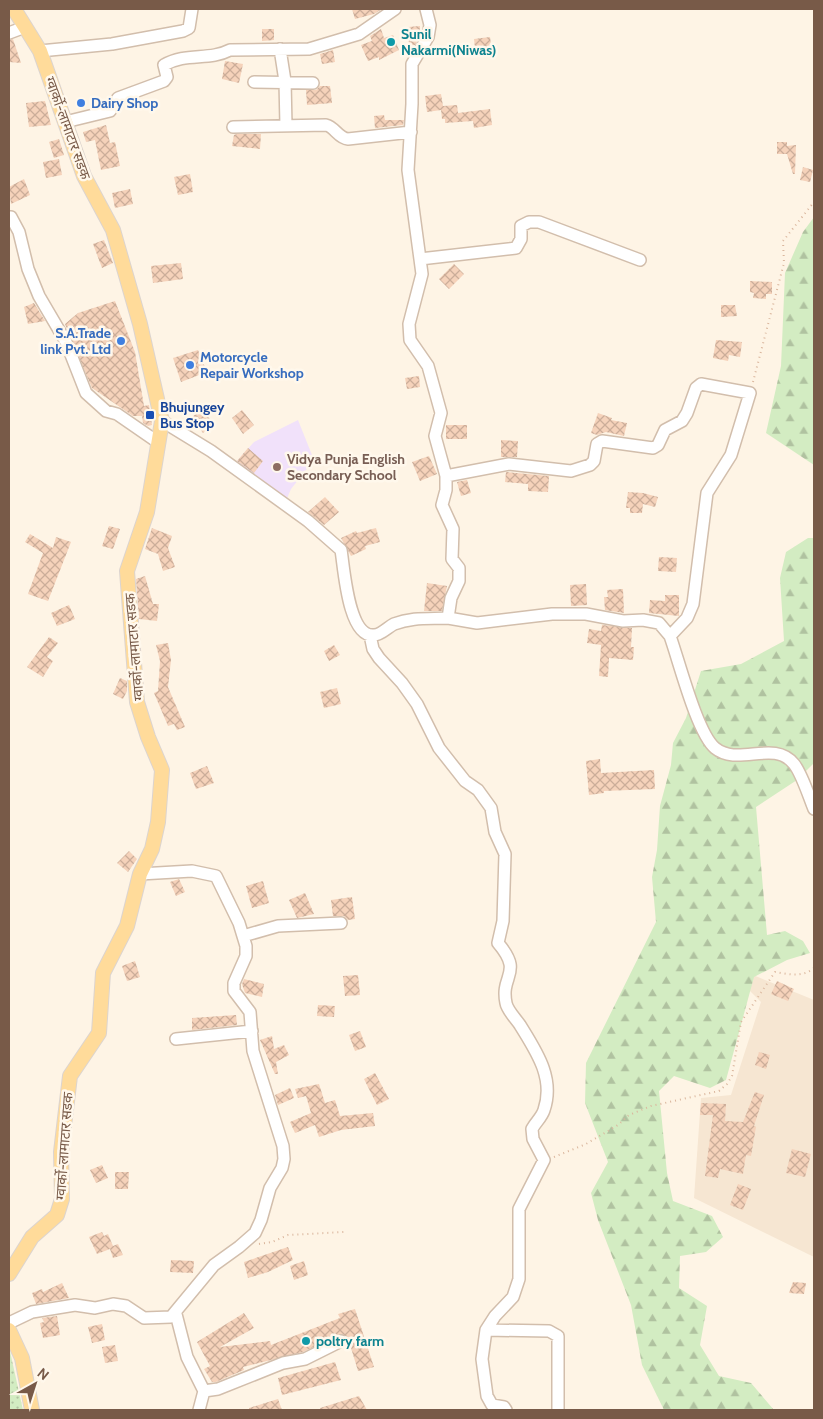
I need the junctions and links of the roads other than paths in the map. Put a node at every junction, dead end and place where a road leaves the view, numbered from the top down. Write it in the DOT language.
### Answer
graph roads {
  1 [pos="14,9"];
  2 [pos="192,9"];
  3 [pos="395,9"];
  4 [pos="426,9"];
  5 [pos="25,27"];
  6 [pos="9,33"];
  7 [pos="280,49"];
  8 [pos="40,50"];
  9 [pos="284,81"];
  10 [pos="254,82"];
  11 [pos="313,83"];
  12 [pos="65,122"];
  13 [pos="286,126"];
  14 [pos="233,127"];
  15 [pos="411,132"];
  16 [pos="9,217"];
  17 [pos="420,259"];
  18 [pos="640,260"];
  19 [pos="162,421"];
  20 [pos="160,442"];
  21 [pos="446,476"];
  22 [pos="448,618"];
  23 [pos="370,635"];
  24 [pos="670,636"];
  25 [pos="814,809"];
  26 [pos="140,874"];
  27 [pos="341,923"];
  28 [pos="243,936"];
  29 [pos="252,1031"];
  30 [pos="176,1040"];
  31 [pos="9,1274"];
  32 [pos="176,1314"];
  33 [pos="9,1323"];
  34 [pos="9,1330"];
  35 [pos="486,1330"];
  36 [pos="341,1341"];
  37 [pos="204,1392"];
  38 [pos="488,1408"];
  39 [pos="32,1410"];
  40 [pos="199,1410"];
  41 [pos="506,1410"];
  42 [pos="558,1410"];
  1 -- 5 [label="main road, ग्वार्को-लामाटार सडक"];
  2 -- 8 [label="street"];
  3 -- 7 [label="street"];
  4 -- 15 [label="street"];
  5 -- 6 [label="street"];
  5 -- 8 [label="main road, ग्वार्को-लामाटार सडक"];
  7 -- 9 [label="street"];
  7 -- 12 [label="street"];
  8 -- 12 [label="main road, ग्वार्को-लामाटार सडक"];
  9 -- 10 [label="street"];
  9 -- 11 [label="street"];
  9 -- 13 [label="street"];
  12 -- 19 [label="main road, ग्वार्को-लामाटार सडक"];
  13 -- 14 [label="street"];
  13 -- 15 [label="street"];
  15 -- 17 [label="street"];
  16 -- 20 [label="street"];
  17 -- 18 [label="street"];
  17 -- 21 [label="street"];
  19 -- 20 [label="main road, ग्वार्को-लामाटार सडक"];
  19 -- 23 [label="street"];
  20 -- 26 [label="main road, ग्वार्को-लामाटार सडक"];
  21 -- 22 [label="street"];
  21 -- 24 [label="street"];
  22 -- 23 [label="street"];
  22 -- 24 [label="street"];
  23 -- 35 [label="street"];
  24 -- 25 [label="street"];
  26 -- 28 [label="street"];
  26 -- 31 [label="main road, ग्वार्को-लामाटार सडक"];
  27 -- 28 [label="street"];
  28 -- 29 [label="street"];
  29 -- 30 [label="street"];
  29 -- 32 [label="street"];
  32 -- 33 [label="street"];
  32 -- 37 [label="street"];
  34 -- 39 [label="main road"];
  35 -- 38 [label="street"];
  35 -- 42 [label="street"];
  36 -- 37 [label="street"];
  37 -- 40 [label="street"];
  38 -- 41 [label="street"];
}
